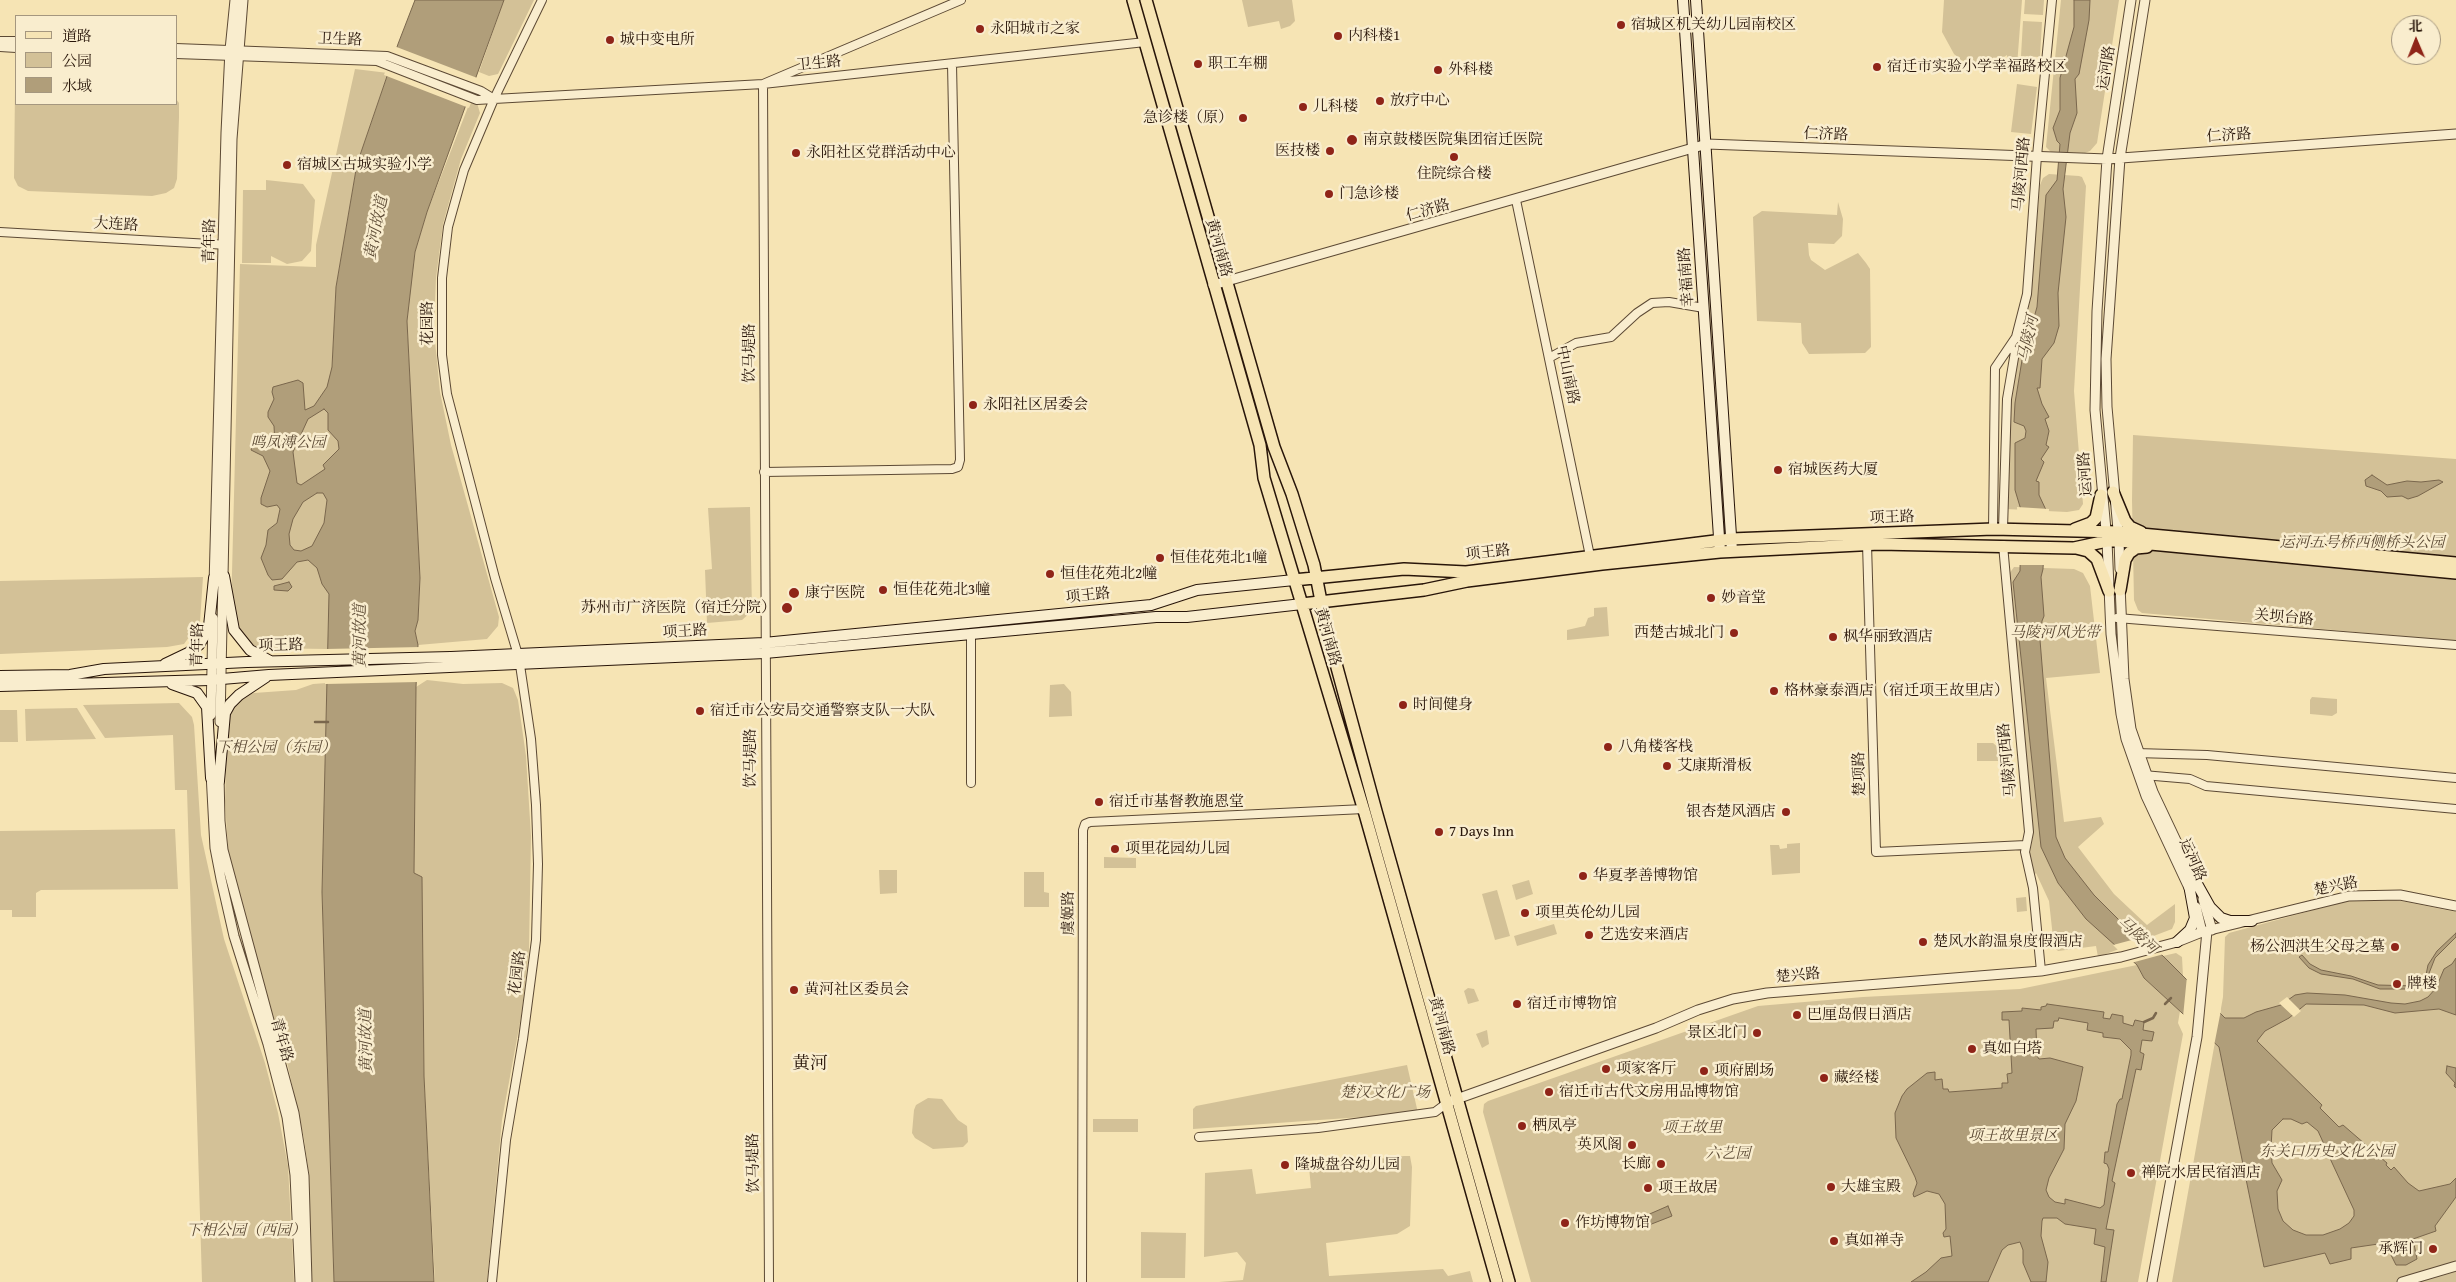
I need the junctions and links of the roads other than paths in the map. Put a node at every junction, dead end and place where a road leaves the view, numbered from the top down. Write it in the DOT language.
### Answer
graph roads {
  1 [pos="235,0"];
  2 [pos="243,0"];
  3 [pos="542,0"];
  4 [pos="961,0"];
  5 [pos="1133,0"];
  6 [pos="1146,0"];
  7 [pos="1683,0"];
  8 [pos="1696,0"];
  9 [pos="2052,0"];
  10 [pos="2131,0"];
  11 [pos="2145,0"];
  12 [pos="0,41"];
  13 [pos="15,41"];
  14 [pos="1145,42"];
  15 [pos="0,47"];
  16 [pos="15,48"];
  17 [pos="178,48"];
  18 [pos="233,53"];
  19 [pos="178,54"];
  20 [pos="386,59"];
  21 [pos="952,64"];
  22 [pos="763,84"];
  23 [pos="494,99"];
  24 [pos="2456,134"];
  25 [pos="1707,144"];
  26 [pos="1693,148"];
  27 [pos="2037,156"];
  28 [pos="2120,158"];
  29 [pos="2107,159"];
  30 [pos="1516,200"];
  31 [pos="0,232"];
  32 [pos="227,245"];
  33 [pos="1227,281"];
  34 [pos="1213,286"];
  35 [pos="1704,308"];
  36 [pos="2010,347"];
  37 [pos="1549,358"];
  38 [pos="764,472"];
  39 [pos="2113,492"];
  40 [pos="2101,495"];
  41 [pos="1998,529"];
  42 [pos="2069,532"];
  43 [pos="2106,536"];
  44 [pos="2119,537"];
  45 [pos="1731,539"];
  46 [pos="2171,541"];
  47 [pos="1867,544"];
  48 [pos="2003,545"];
  49 [pos="1719,546"];
  50 [pos="2074,548"];
  51 [pos="1732,551"];
  52 [pos="1590,556"];
  53 [pos="2456,563"];
  54 [pos="2456,572"];
  55 [pos="219,577"];
  56 [pos="1317,578"];
  57 [pos="1294,580"];
  58 [pos="2115,590"];
  59 [pos="1321,602"];
  60 [pos="1302,604"];
  61 [pos="2110,618"];
  62 [pos="2121,618"];
  63 [pos="971,634"];
  64 [pos="2456,645"];
  65 [pos="765,648"];
  66 [pos="519,660"];
  67 [pos="271,662"];
  68 [pos="211,664"];
  69 [pos="222,664"];
  70 [pos="159,666"];
  71 [pos="269,675"];
  72 [pos="0,676"];
  73 [pos="216,679"];
  74 [pos="162,680"];
  75 [pos="0,686"];
  76 [pos="2135,754"];
  77 [pos="2143,775"];
  78 [pos="2456,778"];
  79 [pos="215,780"];
  80 [pos="971,784"];
  81 [pos="1364,809"];
  82 [pos="2456,809"];
  83 [pos="2026,845"];
  84 [pos="2192,884"];
  85 [pos="2456,906"];
  86 [pos="2252,921"];
  87 [pos="2207,931"];
  88 [pos="2173,943"];
  89 [pos="2041,971"];
  90 [pos="1458,1099"];
  91 [pos="1447,1103"];
  92 [pos="1199,1137"];
  93 [pos="2456,1266"];
  94 [pos="300,1282"];
  95 [pos="307,1282"];
  96 [pos="492,1282"];
  97 [pos="769,1282"];
  98 [pos="1082,1282"];
  99 [pos="1497,1282"];
  100 [pos="1509,1282"];
  101 [pos="2152,1282"];
  102 [pos="2402,1282"];
  1 -- 18 [label="street, 青年路"];
  2 -- 18 [label="street, 青年路"];
  3 -- 23 [label="street, 花园路"];
  4 -- 22 [label="street"];
  5 -- 14 [label="main road, 黄河南路"];
  6 -- 33 [label="main road, 黄河南路"];
  7 -- 26 [label="main road, 幸福南路"];
  8 -- 25 [label="main road, 幸福南路"];
  9 -- 27 [label="street, 马陵河西路"];
  10 -- 29 [label="street, 运河路"];
  11 -- 28 [label="street, 运河路"];
  12 -- 13 [label="street"];
  14 -- 21 [label="street, 卫生路"];
  14 -- 34 [label="main road, 黄河南路"];
  15 -- 16 [label="street"];
  17 -- 18 [label="street, 卫生路"];
  18 -- 19 [label="street, 卫生路"];
  18 -- 20 [label="street, 卫生路"];
  18 -- 32 [label="street, 青年路"];
  20 -- 23 [label="street, 卫生路"];
  20 -- 23 [label="street, 卫生路"];
  21 -- 22 [label="street, 卫生路"];
  21 -- 38 [label="street"];
  22 -- 23 [label="street, 卫生路"];
  22 -- 38 [label="street, 饮马堤路"];
  23 -- 66 [label="street, 花园路"];
  24 -- 28 [label="street, 仁济路"];
  25 -- 26 [label="street, 仁济路"];
  25 -- 27 [label="street, 仁济路"];
  25 -- 45 [label="main road, 幸福南路"];
  26 -- 30 [label="street, 仁济路"];
  26 -- 35 [label="main road, 幸福南路"];
  27 -- 29 [label="street, 仁济路"];
  27 -- 36 [label="street, 马陵河西路"];
  28 -- 29 [label="street, 仁济路"];
  28 -- 39 [label="street, 运河路"];
  29 -- 40 [label="street, 运河路"];
  30 -- 33 [label="street, 仁济路"];
  30 -- 37 [label="street, 中山南路"];
  31 -- 32 [label="street, 大连路"];
  32 -- 55 [label="street, 青年路"];
  33 -- 34 [label="street, 仁济路"];
  33 -- 56 [label="main road, 黄河南路"];
  34 -- 57 [label="main road, 黄河南路"];
  35 -- 37 [label="street"];
  35 -- 49 [label="main road, 幸福南路"];
  36 -- 41 [label="street, 马陵河西路"];
  36 -- 41 [label="street, 马陵河西路"];
  37 -- 52 [label="street, 中山南路"];
  38 -- 65 [label="street, 饮马堤路"];
  39 -- 44 [label="street, 运河路"];
  39 -- 46 [label="main road"];
  40 -- 42 [label="main road"];
  40 -- 43 [label="street, 运河路"];
  41 -- 42 [label="main road, 项王路"];
  41 -- 45 [label="main road, 项王路"];
  42 -- 43 [label="main road, 项王路"];
  43 -- 44 [label="main road, 项王路"];
  43 -- 50 [label="main road, 项王路"];
  43 -- 58 [label="street, 运河路"];
  44 -- 46 [label="main road, 项王路"];
  44 -- 58 [label="street, 运河路"];
  45 -- 49 [label="main road, 项王路"];
  45 -- 51 [label="main road, 幸福南路"];
  46 -- 53 [label="main road"];
  46 -- 54 [label="main road"];
  46 -- 58 [label="main road"];
  47 -- 48 [label="main road, 项王路"];
  47 -- 51 [label="main road, 项王路"];
  47 -- 83 [label="street, 楚项路"];
  48 -- 50 [label="main road, 项王路"];
  48 -- 83 [label="street, 马陵河西路"];
  49 -- 51 [label="main road, 项王路"];
  49 -- 52 [label="main road, 项王路"];
  49 -- 59 [label="main road, 项王路"];
  50 -- 58 [label="main road"];
  52 -- 56 [label="main road, 项王路"];
  55 -- 67 [label="main road"];
  55 -- 68 [label="street, 青年路"];
  55 -- 69 [label="street, 青年路"];
  55 -- 70 [label="main road"];
  56 -- 57 [label="main road, 项王路"];
  56 -- 59 [label="main road, 黄河南路"];
  57 -- 60 [label="main road, 黄河南路"];
  57 -- 65 [label="main road, 项王路"];
  58 -- 61 [label="street, 运河路"];
  58 -- 62 [label="street, 运河路"];
  59 -- 60 [label="main road, 项王路"];
  59 -- 90 [label="main road, 黄河南路"];
  60 -- 63 [label="main road, 项王路"];
  60 -- 81 [label="main road, 黄河南路"];
  61 -- 62 [label="street, 关坝台路"];
  61 -- 76 [label="street, 运河路"];
  62 -- 64 [label="street, 关坝台路"];
  62 -- 76 [label="street, 运河路"];
  63 -- 65 [label="main road, 项王路"];
  63 -- 80 [label="street"];
  65 -- 66 [label="main road, 项王路"];
  65 -- 97 [label="street, 饮马堤路"];
  66 -- 67 [label="main road, 项王路"];
  66 -- 71 [label="main road, 项王路"];
  66 -- 96 [label="street, 花园路"];
  67 -- 69 [label="main road, 项王路"];
  68 -- 69 [label="main road, 项王路"];
  68 -- 70 [label="main road, 项王路"];
  68 -- 73 [label="street, 青年路"];
  69 -- 73 [label="street, 青年路"];
  70 -- 72 [label="main road, 项王路"];
  71 -- 73 [label="main road, 项王路"];
  71 -- 79 [label="main road"];
  73 -- 74 [label="main road, 项王路"];
  73 -- 79 [label="street, 青年路"];
  74 -- 75 [label="main road, 项王路"];
  74 -- 79 [label="main road"];
  76 -- 77 [label="street, 运河路"];
  76 -- 78 [label="street"];
  77 -- 82 [label="street"];
  77 -- 84 [label="street, 运河路"];
  79 -- 94 [label="street, 青年路"];
  79 -- 95 [label="street, 青年路"];
  81 -- 91 [label="main road, 黄河南路"];
  81 -- 98 [label="street, 虞姬路"];
  83 -- 89 [label="street, 马陵河西路"];
  84 -- 86 [label="main road"];
  84 -- 87 [label="street, 运河路"];
  84 -- 88 [label="main road"];
  85 -- 86 [label="street, 楚兴路"];
  86 -- 87 [label="street, 楚兴路"];
  87 -- 88 [label="street, 楚兴路"];
  87 -- 101 [label="street, 运河路"];
  88 -- 89 [label="street, 楚兴路"];
  89 -- 90 [label="street, 楚兴路"];
  90 -- 91 [label="street, 楚兴路"];
  90 -- 100 [label="main road, 黄河南路"];
  91 -- 92 [label="street"];
  91 -- 99 [label="main road, 黄河南路"];
  93 -- 102 [label="street"];
}
